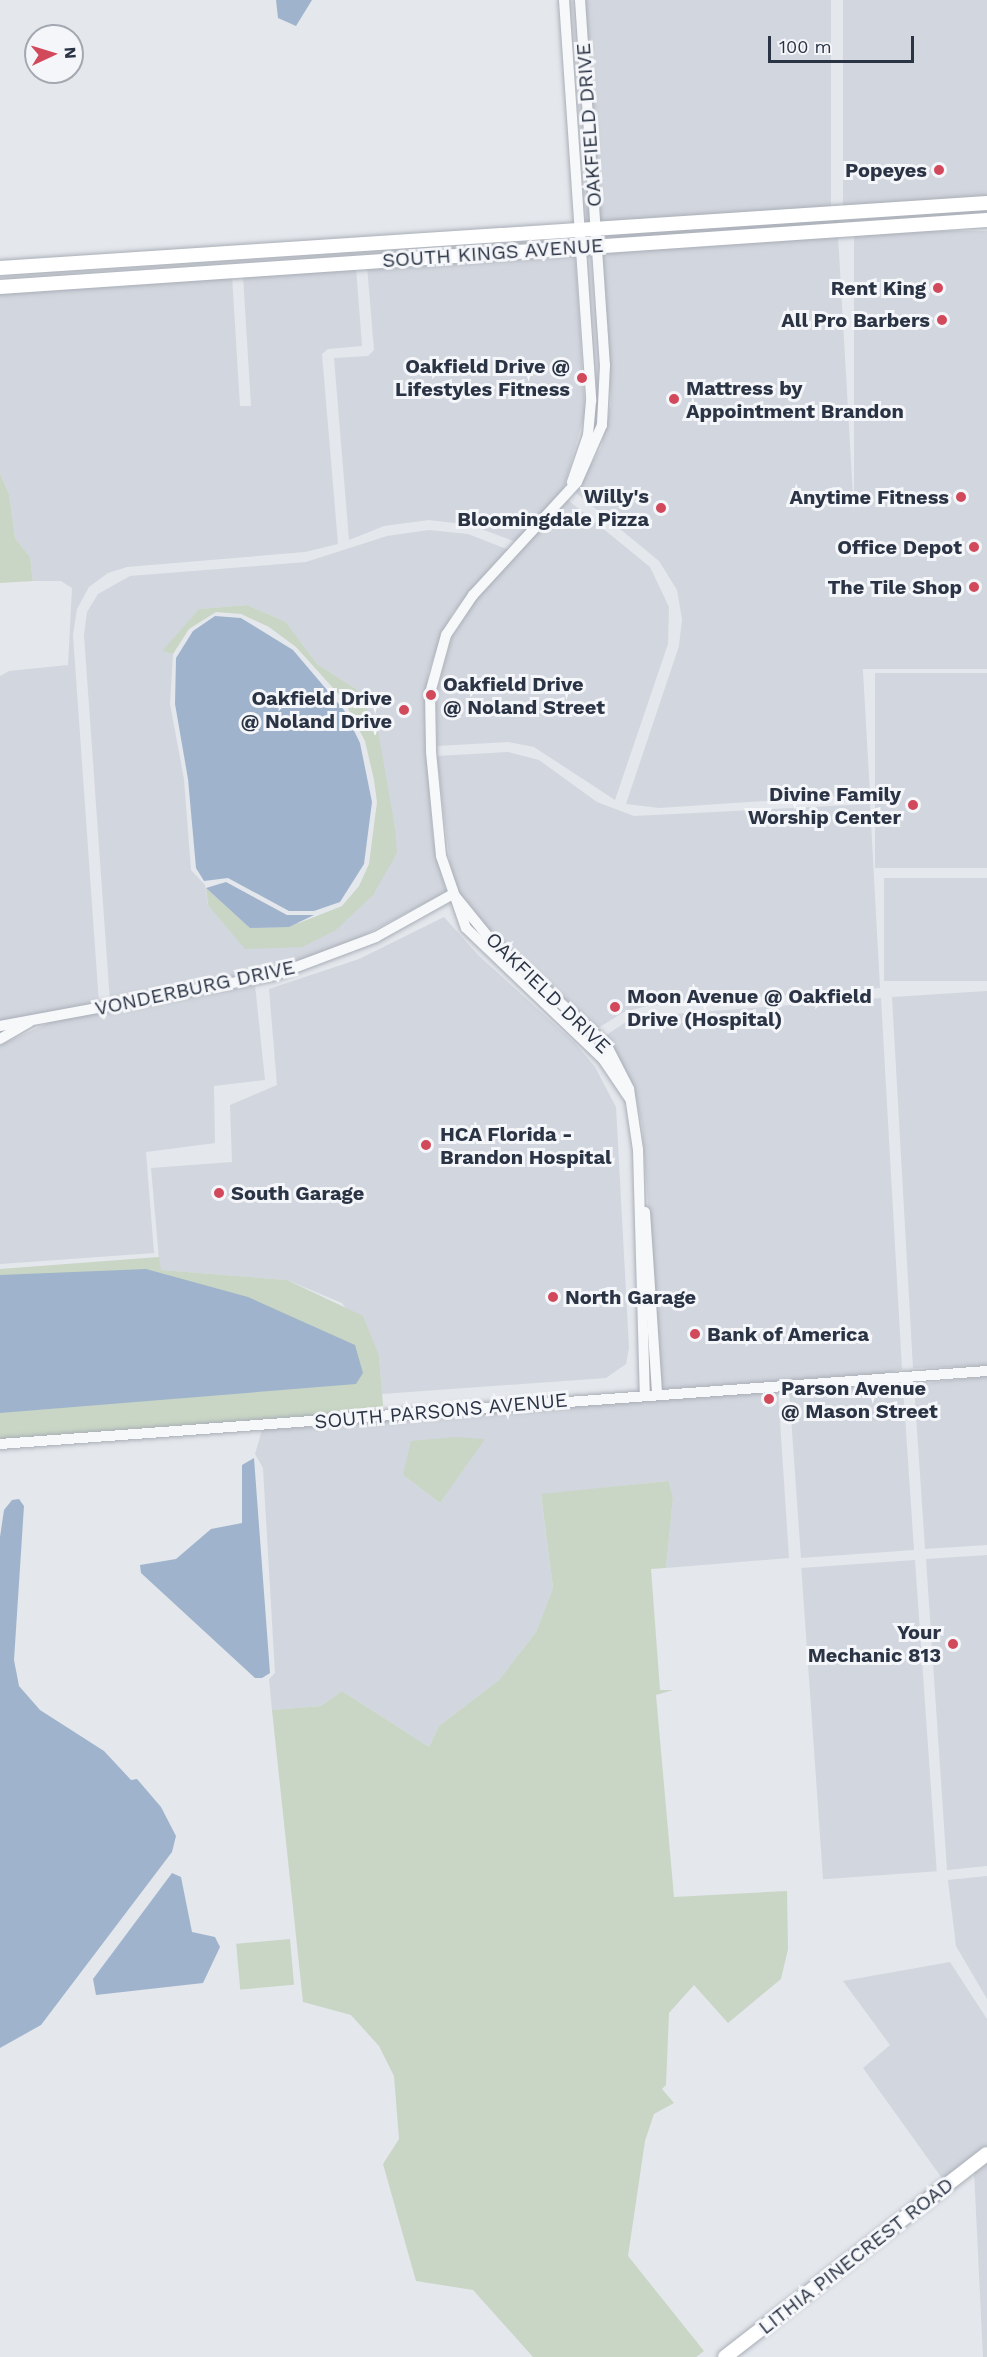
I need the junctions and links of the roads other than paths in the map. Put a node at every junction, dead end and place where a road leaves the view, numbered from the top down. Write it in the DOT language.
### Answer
graph roads {
  1 [pos="564,0"];
  2 [pos="580,0"];
  3 [pos="987,203"];
  4 [pos="987,220"];
  5 [pos="596,226"];
  6 [pos="579,227"];
  7 [pos="510,232"];
  8 [pos="597,246"];
  9 [pos="580,248"];
  10 [pos="386,260"];
  11 [pos="0,268"];
  12 [pos="0,287"];
  13 [pos="568,493"];
  14 [pos="453,894"];
  15 [pos="30,1022"];
  16 [pos="0,1026"];
  17 [pos="0,1039"];
  18 [pos="987,1371"];
  19 [pos="651,1395"];
  20 [pos="0,1444"];
  21 [pos="987,2154"];
  22 [pos="725,2357"];
  1 -- 6 [label="street, OAKFIELD DRIVE"];
  2 -- 5 [label="street, OAKFIELD DRIVE"];
  3 -- 5 [label="main road, SOUTH KINGS AVENUE"];
  4 -- 8 [label="main road, SOUTH KINGS AVENUE"];
  5 -- 6 [label="main road, SOUTH KINGS AVENUE"];
  5 -- 8 [label="street, OAKFIELD DRIVE"];
  6 -- 7 [label="main road, SOUTH KINGS AVENUE"];
  6 -- 9 [label="street, OAKFIELD DRIVE"];
  7 -- 10 [label="main road"];
  7 -- 11 [label="main road, SOUTH KINGS AVENUE"];
  8 -- 9 [label="main road, SOUTH KINGS AVENUE"];
  8 -- 13 [label="street, OAKFIELD DRIVE"];
  9 -- 10 [label="main road, SOUTH KINGS AVENUE"];
  9 -- 13 [label="street, OAKFIELD DRIVE"];
  10 -- 12 [label="main road, SOUTH KINGS AVENUE"];
  13 -- 14 [label="street, OAKFIELD DRIVE"];
  14 -- 15 [label="street, VONDERBURG DRIVE"];
  14 -- 19 [label="street, OAKFIELD DRIVE"];
  15 -- 16 [label="street, VONDERBURG DRIVE"];
  15 -- 17 [label="street, VONDERBURG DRIVE"];
  18 -- 19 [label="street, SOUTH PARSONS AVENUE"];
  19 -- 20 [label="street, SOUTH PARSONS AVENUE"];
  21 -- 22 [label="main road, LITHIA PINECREST ROAD"];
}
